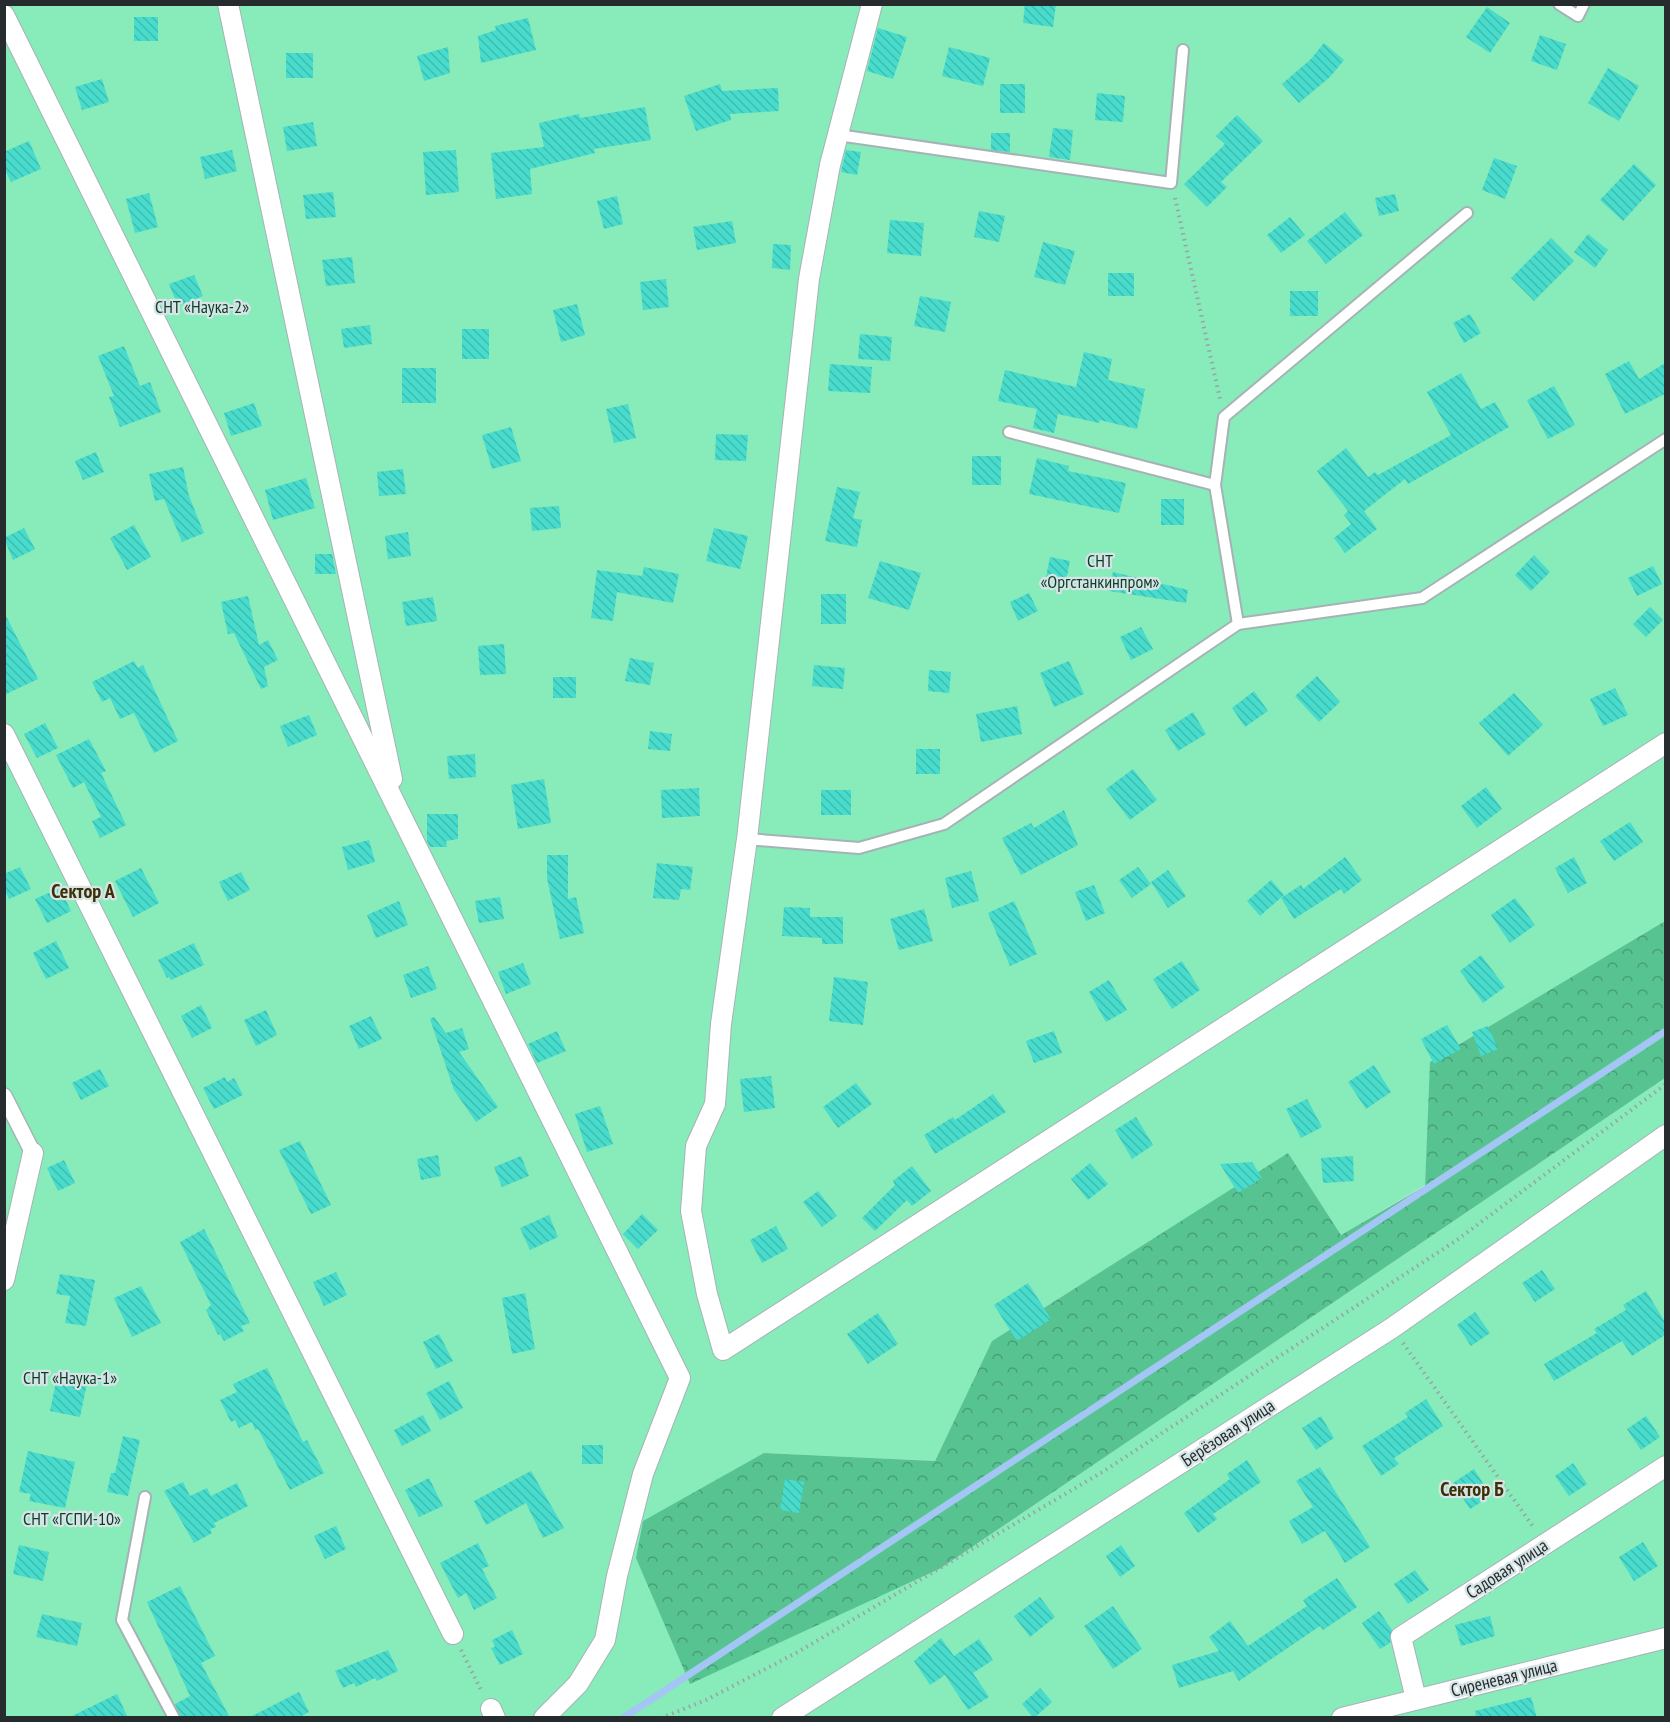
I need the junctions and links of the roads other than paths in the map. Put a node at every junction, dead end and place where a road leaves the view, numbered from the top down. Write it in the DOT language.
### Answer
graph roads {
  1 [pos="228,4"];
  2 [pos="872,4"];
  3 [pos="1559,4"];
  4 [pos="1584,4"];
  5 [pos="4,15"];
  6 [pos="1183,50"];
  7 [pos="838,135"];
  8 [pos="1467,213"];
  9 [pos="1009,432"];
  10 [pos="1665,439"];
  11 [pos="1215,485"];
  12 [pos="1238,624"];
  13 [pos="4,734"];
  14 [pos="1665,743"];
  15 [pos="398,808"];
  16 [pos="747,839"];
  17 [pos="4,1096"];
  18 [pos="1665,1135"];
  19 [pos="33,1153"];
  20 [pos="4,1280"];
  21 [pos="1665,1466"];
  22 [pos="145,1497"];
  23 [pos="453,1634"];
  24 [pos="1665,1638"];
  25 [pos="1416,1699"];
  26 [pos="174,1718"];
  27 [pos="544,1718"];
  28 [pos="782,1718"];
  29 [pos="1342,1718"];
  1 -- 15 [label="street"];
  2 -- 7 [label="street"];
  3 -- 4 [label="lane"];
  5 -- 15 [label="street"];
  6 -- 7 [label="lane"];
  7 -- 16 [label="street"];
  8 -- 11 [label="lane"];
  9 -- 11 [label="lane"];
  10 -- 12 [label="lane"];
  11 -- 12 [label="lane"];
  12 -- 16 [label="lane"];
  13 -- 23 [label="street"];
  14 -- 16 [label="street"];
  15 -- 27 [label="street"];
  17 -- 19 [label="street"];
  18 -- 28 [label="street, Берёзовая улица"];
  19 -- 20 [label="street"];
  21 -- 25 [label="street, Садовая улица"];
  22 -- 26 [label="lane"];
  24 -- 25 [label="street, Сиреневая улица"];
  25 -- 29 [label="street, Сиреневая улица"];
}
